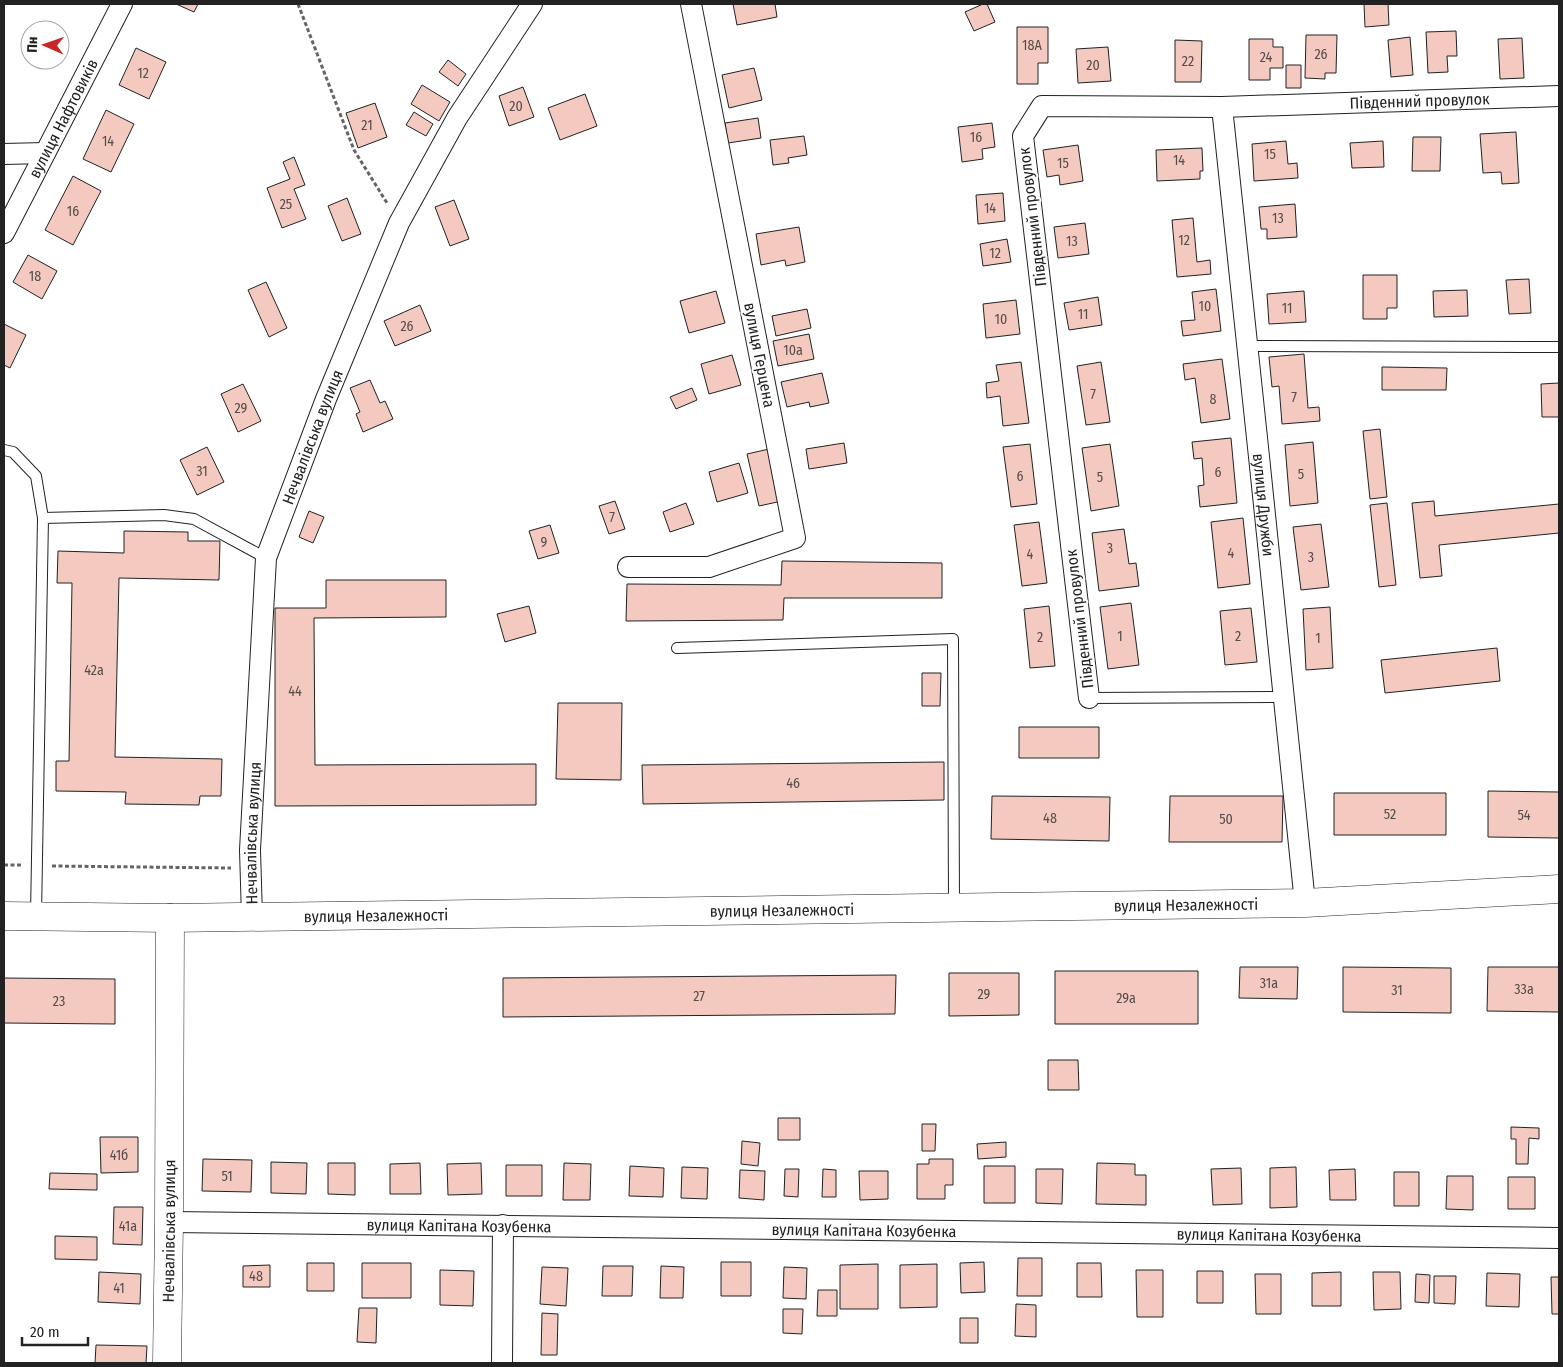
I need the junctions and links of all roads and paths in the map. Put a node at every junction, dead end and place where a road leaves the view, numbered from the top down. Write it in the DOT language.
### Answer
graph roads {
  1 [pos="122,4"];
  2 [pos="298,4"];
  3 [pos="532,4"];
  4 [pos="691,4"];
  5 [pos="1559,96"];
  6 [pos="1222,107"];
  7 [pos="45,153"];
  8 [pos="4,154"];
  9 [pos="400,223"];
  10 [pos="4,233"];
  11 [pos="1249,346"];
  12 [pos="1559,347"];
  13 [pos="4,450"];
  14 [pos="43,518"];
  15 [pos="266,558"];
  16 [pos="628,567"];
  17 [pos="677,648"];
  18 [pos="1283,697"];
  19 [pos="1089,698"];
  20 [pos="4,865"];
  21 [pos="37,866"];
  22 [pos="251,868"];
  23 [pos="1559,889"];
  24 [pos="1305,903"];
  25 [pos="954,909"];
  26 [pos="4,916"];
  27 [pos="36,916"];
  28 [pos="252,917"];
  29 [pos="170,918"];
  30 [pos="169,1222"];
  31 [pos="503,1225"];
  32 [pos="1559,1238"];
  33 [pos="166,1363"];
  34 [pos="502,1363"];
  1 -- 7 [label="street, вулиця Нафтовиків"];
  2 -- 9 [label="path"];
  3 -- 9 [label="street, Нечвалівська вулиця"];
  4 -- 16 [label="street, вулиця Герцена"];
  5 -- 6 [label="street, Південний провулок"];
  6 -- 11 [label="street, вулиця Дружби"];
  6 -- 19 [label="street, Південний провулок"];
  7 -- 8 [label="street"];
  7 -- 10 [label="street, вулиця Нафтовиків"];
  9 -- 15 [label="street, Нечвалівська вулиця"];
  11 -- 12 [label="lane"];
  11 -- 18 [label="street, вулиця Дружби"];
  13 -- 14 [label="lane"];
  14 -- 15 [label="lane"];
  14 -- 21 [label="lane"];
  15 -- 22 [label="street, Нечвалівська вулиця"];
  17 -- 25 [label="lane"];
  18 -- 19 [label="lane"];
  18 -- 24 [label="street, вулиця Дружби"];
  20 -- 21 [label="path"];
  21 -- 22 [label="path"];
  21 -- 27 [label="lane"];
  22 -- 28 [label="street, Нечвалівська вулиця"];
  23 -- 24 [label="street, вулиця Незалежності"];
  24 -- 25 [label="street, вулиця Незалежності"];
  25 -- 28 [label="street, вулиця Незалежності"];
  26 -- 27 [label="street, вулиця Незалежності"];
  27 -- 29 [label="street, вулиця Незалежності"];
  28 -- 29 [label="street, вулиця Незалежності"];
  29 -- 30 [label="street, Нечвалівська вулиця"];
  30 -- 31 [label="street, вулиця Капітана Козубенка"];
  30 -- 33 [label="street, Нечвалівська вулиця"];
  31 -- 32 [label="street, вулиця Капітана Козубенка"];
  31 -- 34 [label="street"];
}
